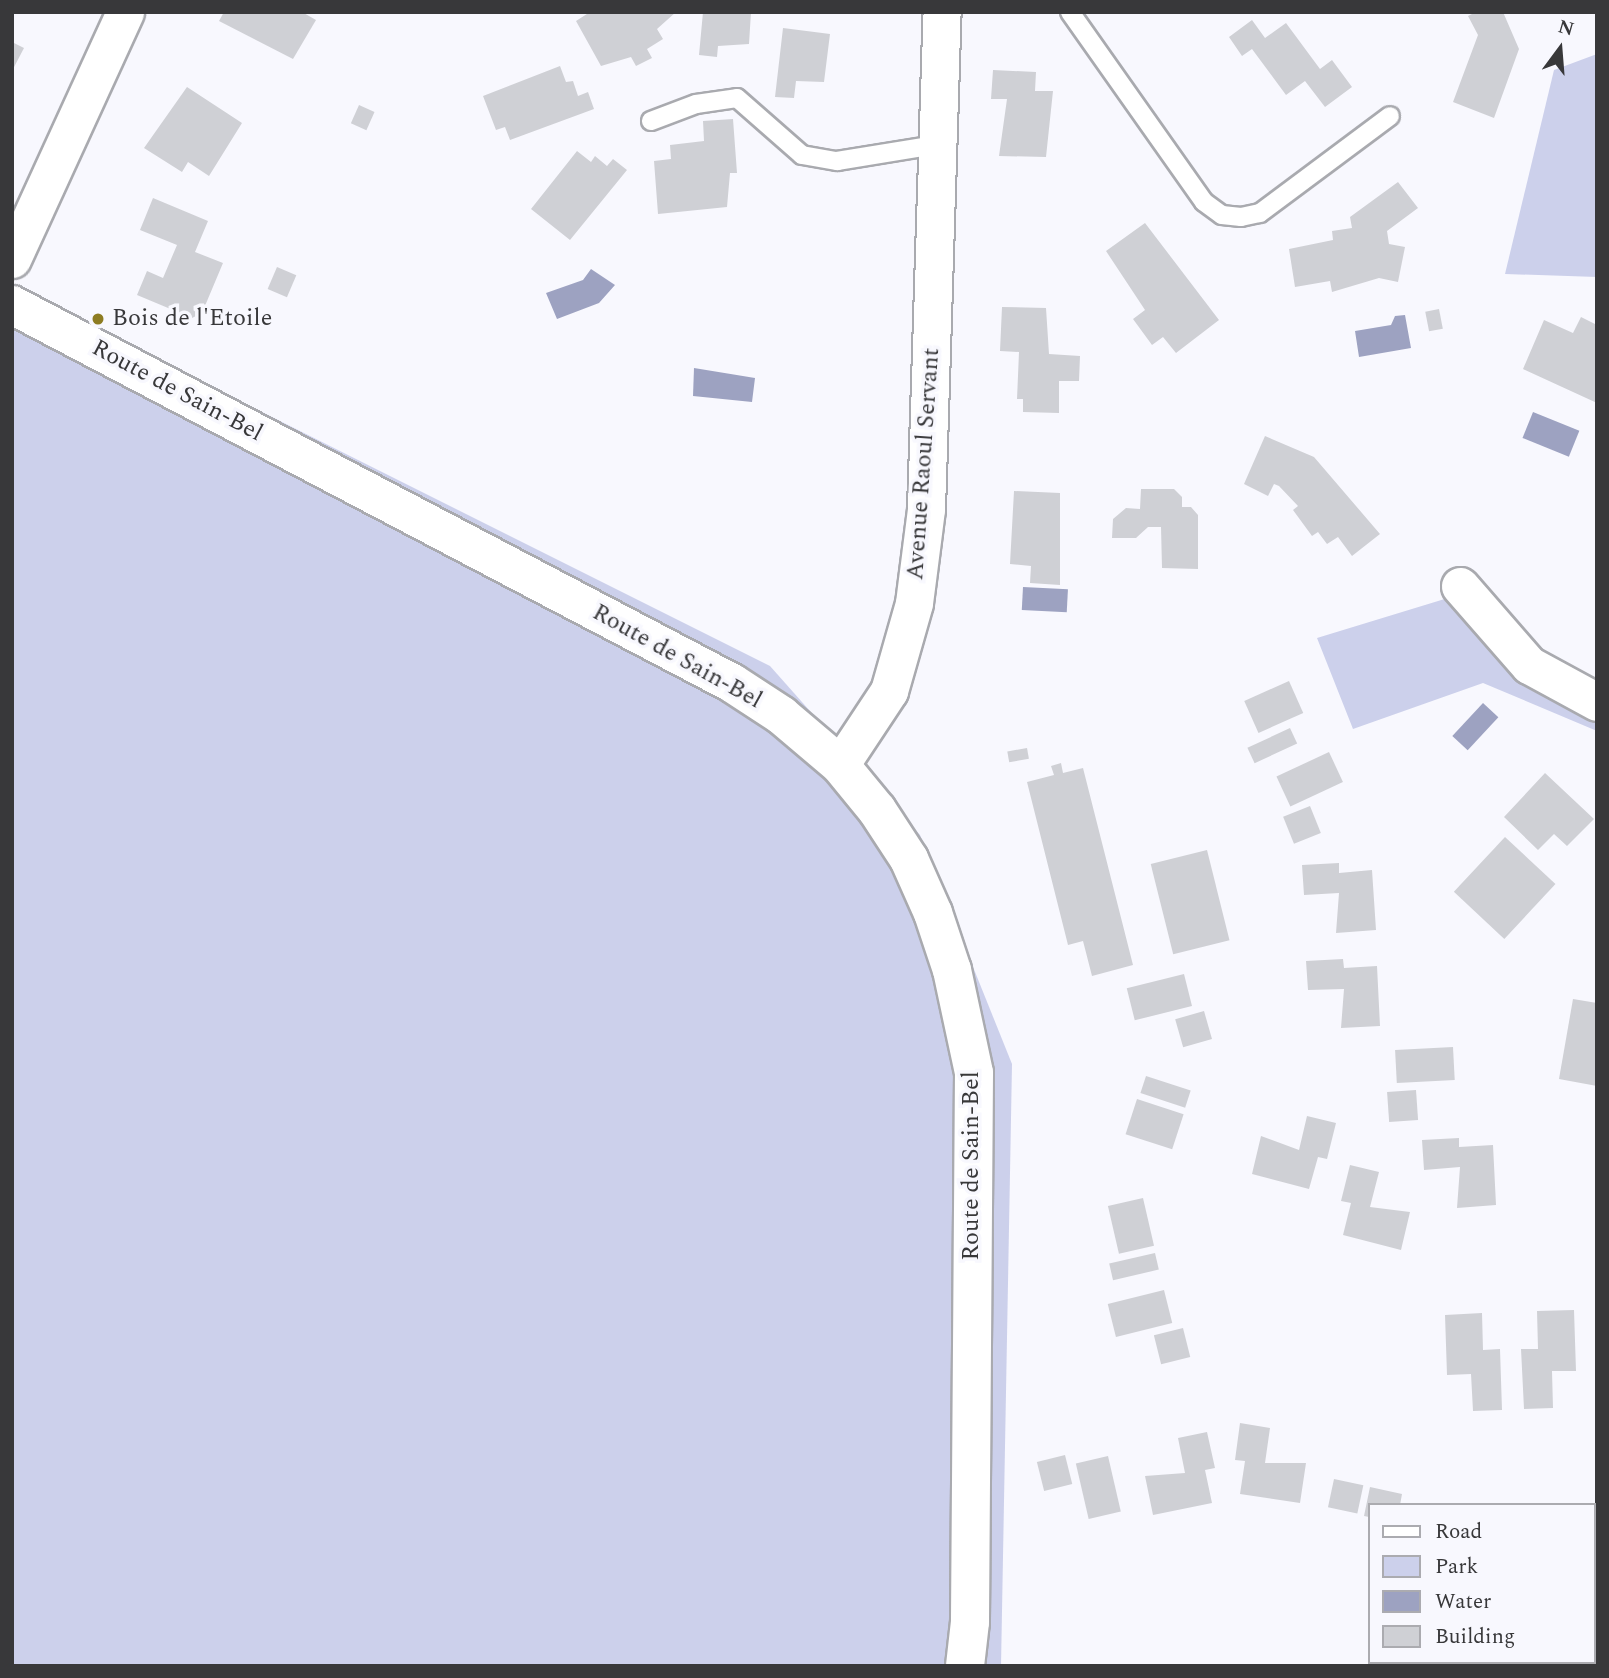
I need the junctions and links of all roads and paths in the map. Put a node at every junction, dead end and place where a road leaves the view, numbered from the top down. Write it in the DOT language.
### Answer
graph roads {
  1 [pos="125,12"];
  2 [pos="942,12"];
  3 [pos="1070,12"];
  4 [pos="1390,116"];
  5 [pos="651,121"];
  6 [pos="941,144"];
  7 [pos="12,259"];
  8 [pos="12,305"];
  9 [pos="1460,586"];
  10 [pos="1597,702"];
  11 [pos="840,765"];
  12 [pos="965,1666"];
  1 -- 7 [label="street"];
  2 -- 6 [label="street, Avenue Raoul Servant"];
  3 -- 4 [label="lane"];
  5 -- 6 [label="lane"];
  6 -- 11 [label="street, Avenue Raoul Servant"];
  8 -- 11 [label="main road, Route de Sain-Bel"];
  9 -- 10 [label="street"];
  11 -- 12 [label="main road, Route de Sain-Bel"];
}
